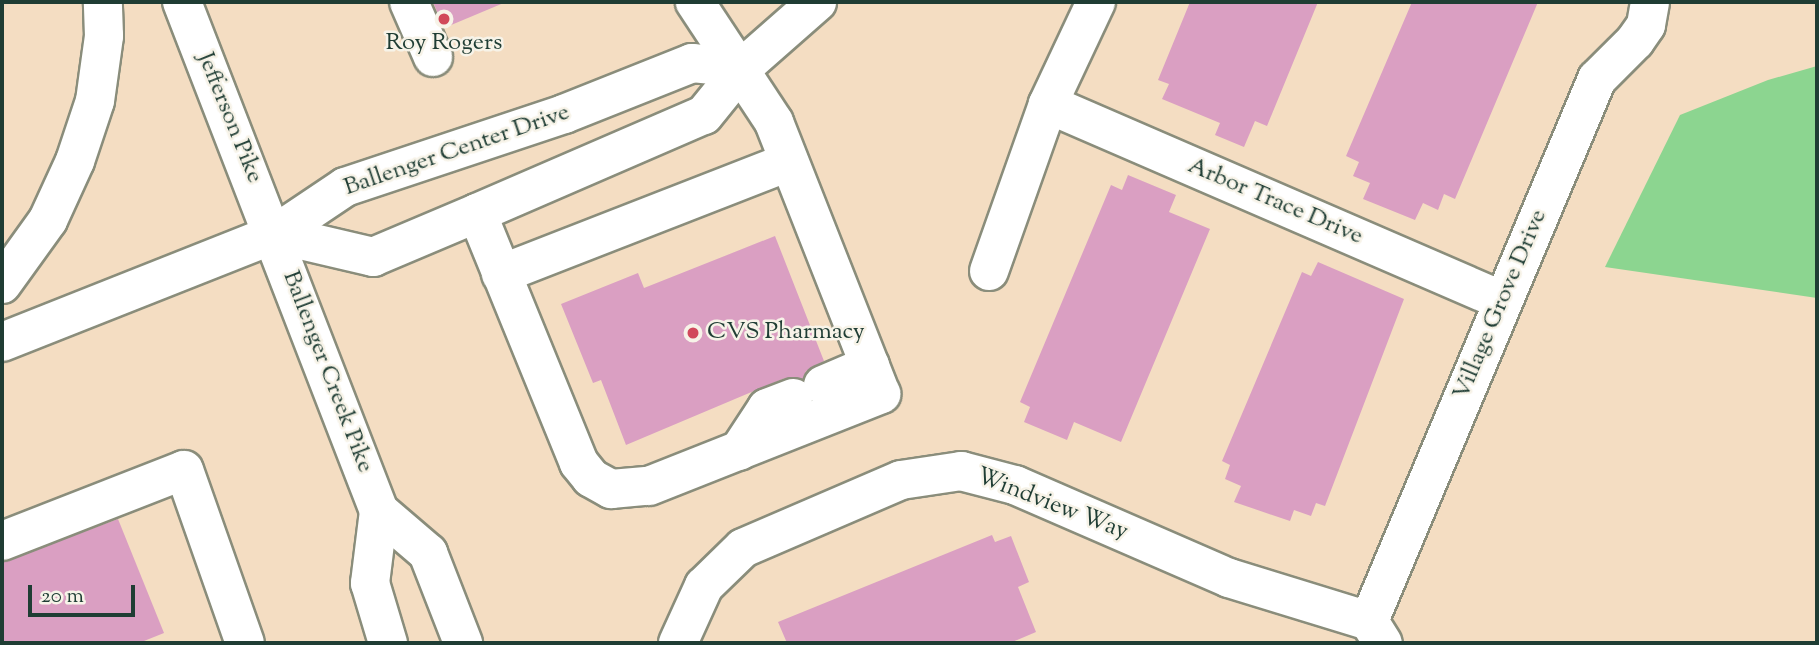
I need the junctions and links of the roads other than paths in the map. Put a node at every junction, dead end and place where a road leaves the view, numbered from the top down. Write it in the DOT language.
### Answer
graph roads {
  1 [pos="103,2"];
  2 [pos="182,2"];
  3 [pos="410,2"];
  4 [pos="695,2"];
  5 [pos="817,2"];
  6 [pos="1096,2"];
  7 [pos="1650,2"];
  8 [pos="433,57"];
  9 [pos="742,68"];
  10 [pos="1048,104"];
  11 [pos="789,162"];
  12 [pos="477,213"];
  13 [pos="275,234"];
  14 [pos="989,271"];
  15 [pos="501,274"];
  16 [pos="2,284"];
  17 [pos="1502,300"];
  18 [pos="2,342"];
  19 [pos="870,365"];
  20 [pos="739,451"];
  21 [pos="379,511"];
  22 [pos="2,541"];
  23 [pos="1376,632"];
  24 [pos="245,643"];
  25 [pos="388,643"];
  26 [pos="463,643"];
  27 [pos="678,643"];
  1 -- 16 [label="main road"];
  2 -- 13 [label="main road, Jefferson Pike"];
  3 -- 8 [label="main road"];
  4 -- 9 [label="main road"];
  5 -- 9 [label="main road"];
  6 -- 10 [label="main road"];
  7 -- 17 [label="main road, Village Grove Drive"];
  9 -- 11 [label="main road"];
  9 -- 12 [label="main road"];
  9 -- 13 [label="main road, Ballenger Center Drive"];
  10 -- 14 [label="main road"];
  10 -- 17 [label="main road, Arbor Trace Drive"];
  11 -- 15 [label="main road"];
  11 -- 19 [label="main road"];
  12 -- 13 [label="main road"];
  12 -- 15 [label="main road"];
  13 -- 18 [label="main road, Ballenger Center Drive"];
  13 -- 21 [label="main road, Ballenger Creek Pike"];
  15 -- 20 [label="main road"];
  17 -- 23 [label="main road, Village Grove Drive"];
  19 -- 20 [label="main road"];
  19 -- 20 [label="main road"];
  21 -- 25 [label="main road, Ballenger Creek Pike"];
  21 -- 26 [label="main road, Ballenger Creek Pike"];
  22 -- 24 [label="main road"];
  23 -- 27 [label="main road, Windview Way"];
}
